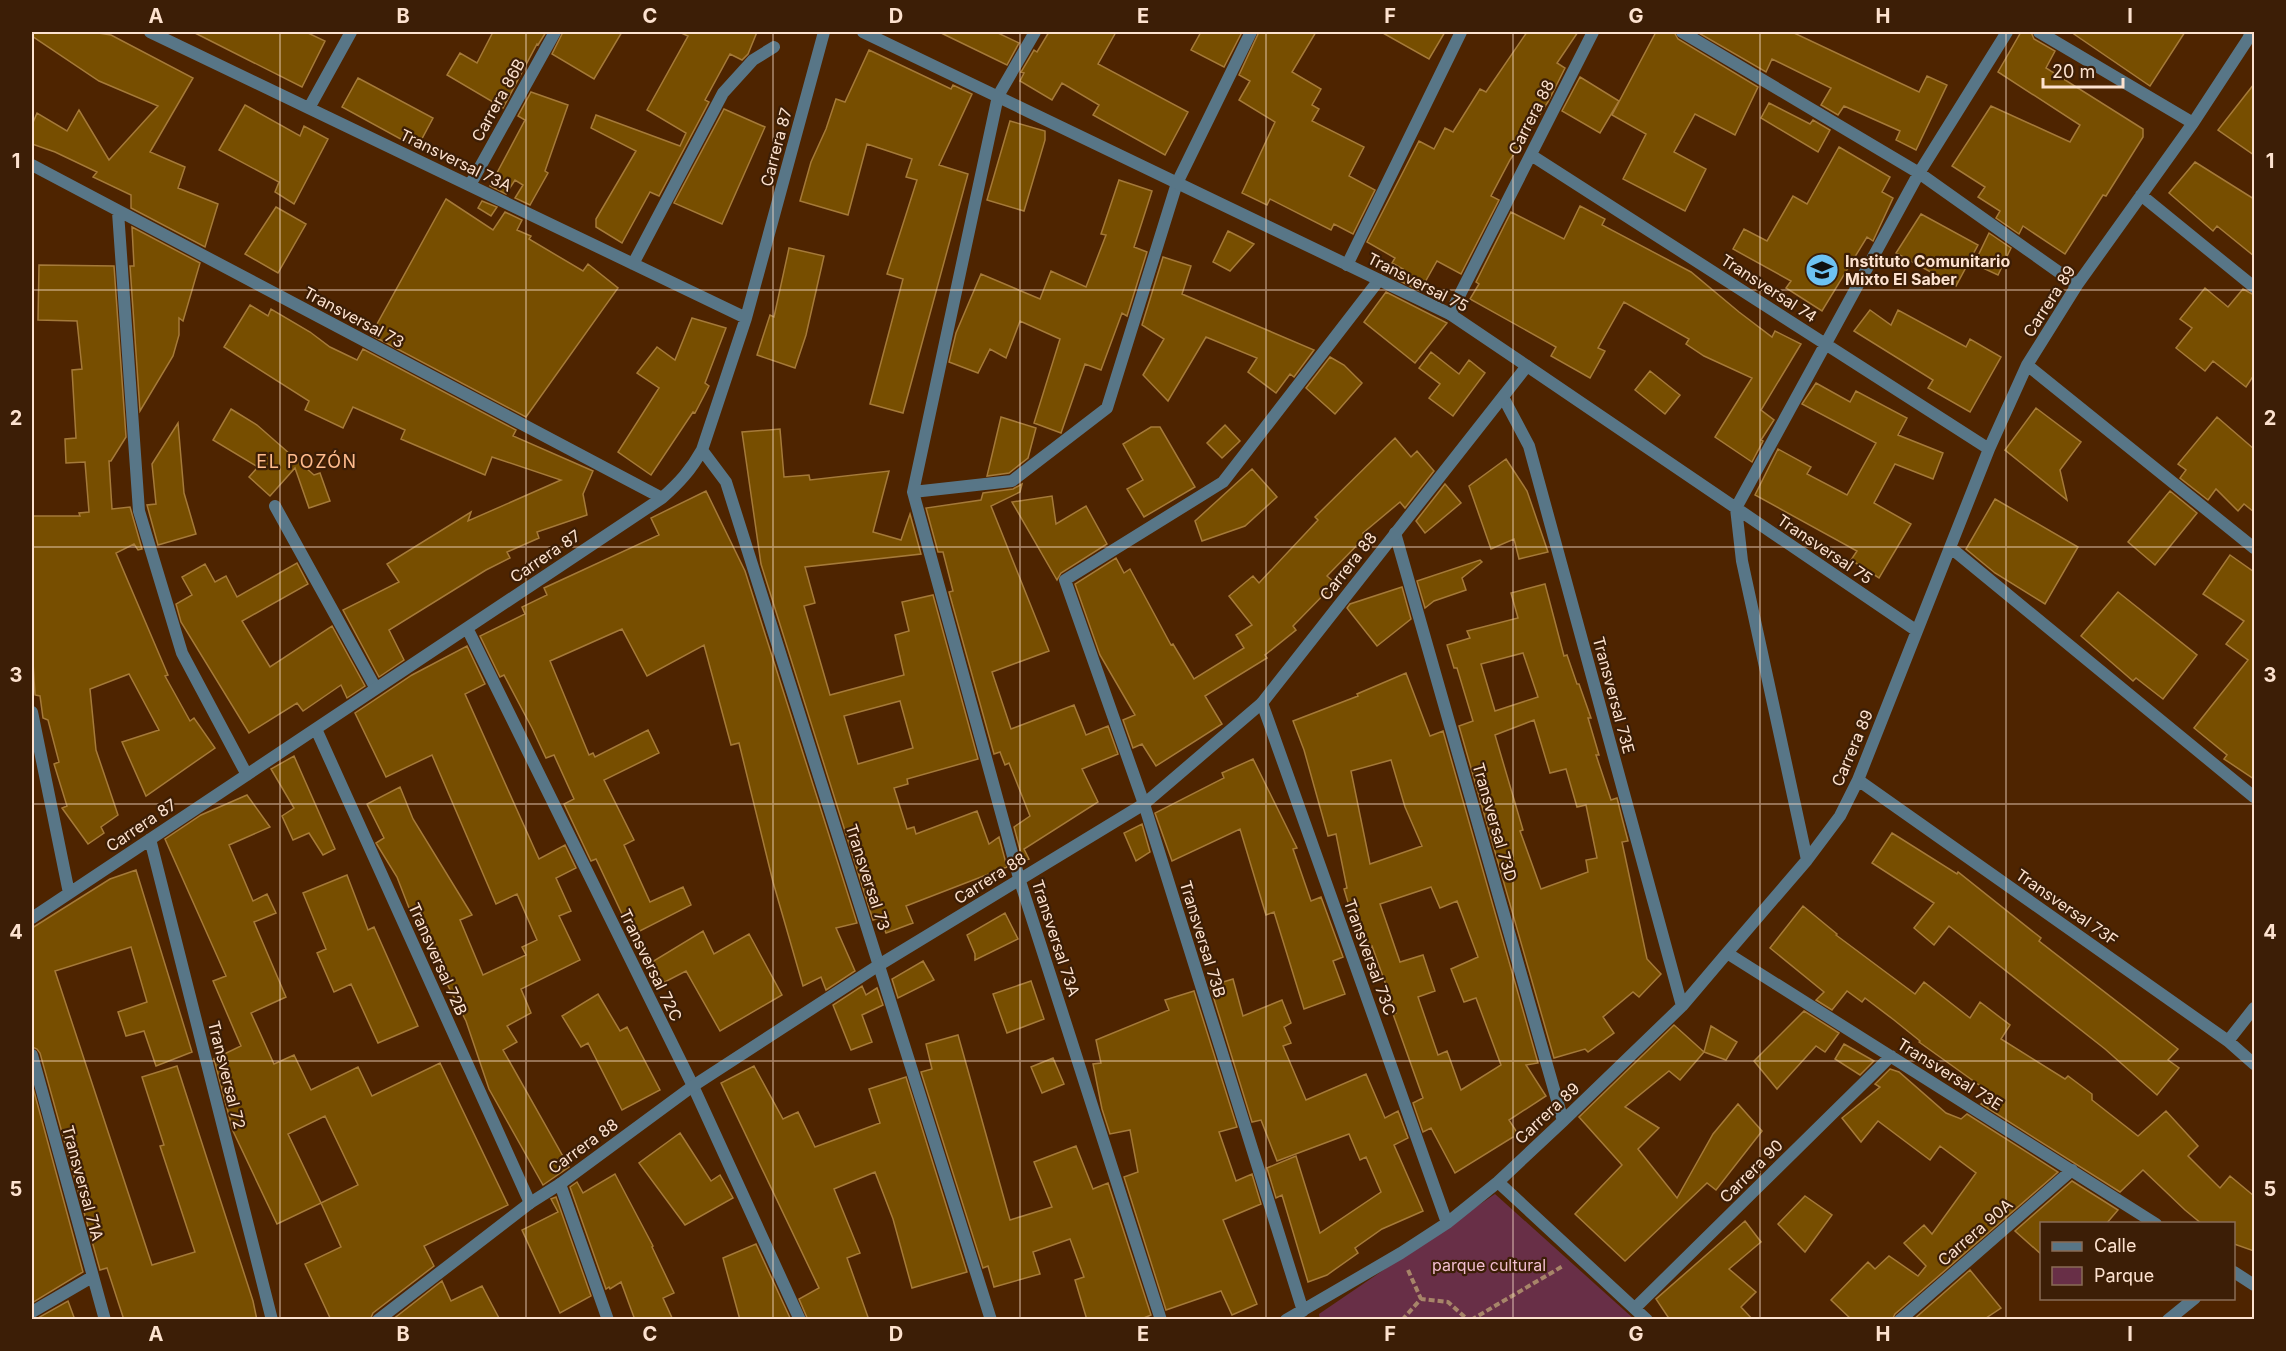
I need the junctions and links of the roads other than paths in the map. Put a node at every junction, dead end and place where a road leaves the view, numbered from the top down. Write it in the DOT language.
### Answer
graph roads {
  1 [pos="156,32"];
  2 [pos="351,32"];
  3 [pos="555,32"];
  4 [pos="824,32"];
  5 [pos="863,32"];
  6 [pos="1035,32"];
  7 [pos="1251,32"];
  8 [pos="1461,32"];
  9 [pos="1593,32"];
  10 [pos="1682,32"];
  11 [pos="2007,32"];
  12 [pos="2039,32"];
  13 [pos="2252,39"];
  14 [pos="774,47"];
  15 [pos="998,96"];
  16 [pos="309,108"];
  17 [pos="2193,123"];
  18 [pos="1531,155"];
  19 [pos="32,165"];
  20 [pos="1919,173"];
  21 [pos="1177,183"];
  22 [pos="470,185"];
  23 [pos="2141,195"];
  24 [pos="118,212"];
  25 [pos="633,264"];
  26 [pos="1347,265"];
  27 [pos="1379,280"];
  28 [pos="2077,285"];
  29 [pos="2254,287"];
  30 [pos="1450,314"];
  31 [pos="746,318"];
  32 [pos="1824,343"];
  33 [pos="2027,365"];
  34 [pos="1527,366"];
  35 [pos="1503,397"];
  36 [pos="1989,449"];
  37 [pos="702,450"];
  38 [pos="913,492"];
  39 [pos="662,498"];
  40 [pos="275,506"];
  41 [pos="1736,508"];
  42 [pos="1395,533"];
  43 [pos="1951,548"];
  44 [pos="2254,548"];
  45 [pos="467,628"];
  46 [pos="1917,631"];
  47 [pos="375,687"];
  48 [pos="1262,703"];
  49 [pos="32,712"];
  50 [pos="315,729"];
  51 [pos="247,775"];
  52 [pos="1858,780"];
  53 [pos="2254,797"];
  54 [pos="1144,804"];
  55 [pos="150,839"];
  56 [pos="1807,860"];
  57 [pos="1019,878"];
  58 [pos="69,893"];
  59 [pos="32,918"];
  60 [pos="1727,953"];
  61 [pos="879,965"];
  62 [pos="1682,1006"];
  63 [pos="2254,1008"];
  64 [pos="2228,1041"];
  65 [pos="32,1056"];
  66 [pos="1891,1056"];
  67 [pos="2254,1064"];
  68 [pos="693,1086"];
  69 [pos="1563,1121"];
  70 [pos="2072,1170"];
  71 [pos="1498,1182"];
  72 [pos="560,1184"];
  73 [pos="530,1203"];
  74 [pos="2153,1222"];
  75 [pos="1447,1223"];
  76 [pos="2235,1273"];
  77 [pos="92,1277"];
  78 [pos="2254,1285"];
  79 [pos="2194,1300"];
  80 [pos="1635,1308"];
  81 [pos="1303,1311"];
  82 [pos="32,1312"];
  83 [pos="380,1319"];
  84 [pos="105,1320"];
  85 [pos="272,1320"];
  86 [pos="608,1320"];
  87 [pos="800,1320"];
  88 [pos="991,1320"];
  89 [pos="1161,1320"];
  90 [pos="1286,1320"];
  91 [pos="1647,1320"];
  92 [pos="1900,1320"];
  93 [pos="2168,1320"];
  1 -- 16 [label="street, Transversal 73A"];
  2 -- 16 [label="street"];
  3 -- 22 [label="street, Carrera 86B"];
  4 -- 31 [label="street, Carrera 87"];
  5 -- 15 [label="street, Transversal 75"];
  6 -- 15 [label="street"];
  7 -- 21 [label="street"];
  8 -- 26 [label="street"];
  9 -- 18 [label="street, Carrera 88"];
  10 -- 20 [label="street"];
  11 -- 20 [label="street"];
  12 -- 17 [label="street"];
  13 -- 17 [label="street, Carrera 89"];
  14 -- 25 [label="street"];
  15 -- 21 [label="street, Transversal 75"];
  15 -- 38 [label="street"];
  16 -- 22 [label="street, Transversal 73A"];
  17 -- 23 [label="street, Carrera 89"];
  18 -- 30 [label="street, Carrera 88"];
  18 -- 32 [label="street, Transversal 74"];
  19 -- 24 [label="street, Transversal 73"];
  20 -- 28 [label="street"];
  20 -- 32 [label="street"];
  21 -- 26 [label="street, Transversal 75"];
  21 -- 38 [label="street"];
  22 -- 25 [label="street, Transversal 73A"];
  23 -- 28 [label="street, Carrera 89"];
  23 -- 29 [label="street"];
  24 -- 39 [label="street, Transversal 73"];
  24 -- 51 [label="street"];
  25 -- 31 [label="street, Transversal 73A"];
  26 -- 27 [label="street, Transversal 75"];
  27 -- 30 [label="street, Transversal 75"];
  27 -- 54 [label="street, Transversal 73B"];
  28 -- 33 [label="street, Carrera 89"];
  30 -- 34 [label="street, Transversal 75"];
  31 -- 37 [label="street, Carrera 87"];
  32 -- 36 [label="street, Transversal 74"];
  32 -- 41 [label="street"];
  33 -- 36 [label="street, Carrera 89"];
  33 -- 44 [label="street"];
  34 -- 35 [label="street, Carrera 88"];
  34 -- 41 [label="street, Transversal 75"];
  35 -- 42 [label="street, Carrera 88"];
  35 -- 62 [label="street, Transversal 73E"];
  36 -- 43 [label="street, Carrera 89"];
  37 -- 39 [label="street, Carrera 87"];
  37 -- 61 [label="street, Transversal 73"];
  38 -- 57 [label="street, Transversal 73A"];
  39 -- 45 [label="street, Carrera 87"];
  40 -- 47 [label="street"];
  41 -- 46 [label="street, Transversal 75"];
  41 -- 56 [label="street"];
  42 -- 48 [label="street, Carrera 88"];
  42 -- 69 [label="street, Transversal 73D"];
  43 -- 46 [label="street, Carrera 89"];
  43 -- 53 [label="street"];
  45 -- 47 [label="street, Carrera 87"];
  45 -- 68 [label="street, Transversal 72C"];
  46 -- 52 [label="street, Carrera 89"];
  47 -- 50 [label="street, Carrera 87"];
  48 -- 54 [label="street, Carrera 88"];
  48 -- 75 [label="street, Transversal 73C"];
  49 -- 58 [label="street"];
  50 -- 51 [label="street, Carrera 87"];
  50 -- 73 [label="street, Transversal 72B"];
  51 -- 55 [label="street, Carrera 87"];
  52 -- 56 [label="street, Carrera 89"];
  52 -- 64 [label="street, Transversal 73F"];
  54 -- 57 [label="street, Carrera 88"];
  54 -- 81 [label="street, Transversal 73B"];
  55 -- 58 [label="street, Carrera 87"];
  55 -- 85 [label="street, Transversal 72"];
  56 -- 60 [label="street, Carrera 89"];
  57 -- 61 [label="street, Carrera 88"];
  57 -- 89 [label="street, Transversal 73A"];
  58 -- 59 [label="street, Carrera 87"];
  60 -- 62 [label="street, Carrera 89"];
  60 -- 66 [label="street, Transversal 73E"];
  61 -- 68 [label="street, Carrera 88"];
  61 -- 88 [label="street, Transversal 73"];
  62 -- 69 [label="street, Carrera 89"];
  63 -- 64 [label="street"];
  64 -- 67 [label="street, Transversal 73F"];
  65 -- 77 [label="street, Transversal 71A"];
  66 -- 70 [label="street, Transversal 73E"];
  66 -- 80 [label="street, Carrera 90"];
  68 -- 72 [label="street, Carrera 88"];
  68 -- 87 [label="street, Transversal 72C"];
  69 -- 71 [label="street, Carrera 89"];
  70 -- 74 [label="street, Transversal 73E"];
  70 -- 92 [label="street, Carrera 90A"];
  71 -- 75 [label="street, Carrera 89"];
  71 -- 80 [label="street"];
  72 -- 73 [label="street, Carrera 88"];
  72 -- 86 [label="street"];
  73 -- 83 [label="street, Carrera 88"];
  75 -- 81 [label="street, Carrera 89"];
  76 -- 78 [label="street"];
  77 -- 82 [label="street"];
  77 -- 84 [label="street, Transversal 71A"];
  79 -- 93 [label="street"];
  80 -- 91 [label="street"];
  81 -- 90 [label="street, Carrera 89"];
}
